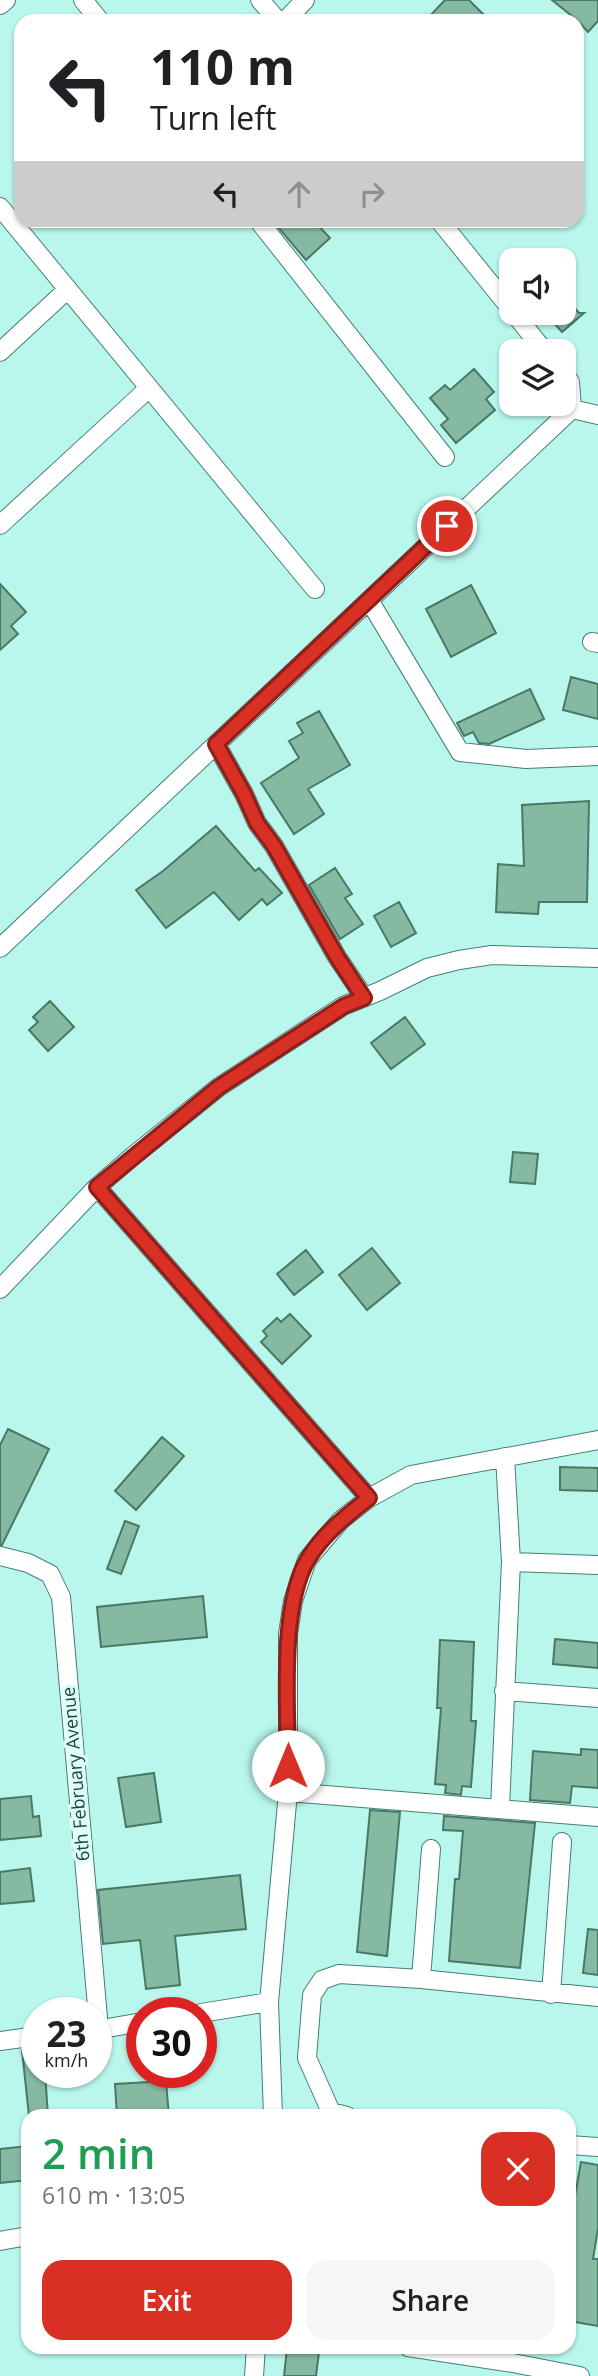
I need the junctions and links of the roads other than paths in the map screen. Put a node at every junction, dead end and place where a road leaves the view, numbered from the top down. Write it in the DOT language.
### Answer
graph roads {
  1 [pos="6,0"];
  2 [pos="83,0"];
  3 [pos="260,0"];
  4 [pos="305,0"];
  5 [pos="0,5"];
  6 [pos="94,14"];
  7 [pos="272,14"];
  8 [pos="292,14"];
  9 [pos="3,217"];
  10 [pos="264,228"];
  11 [pos="446,228"];
  12 [pos="68,289"];
  13 [pos="499,294"];
  14 [pos="524,325"];
  15 [pos="535,339"];
  16 [pos="0,352"];
  17 [pos="149,388"];
  18 [pos="576,410"];
  19 [pos="598,415"];
  20 [pos="565,416"];
  21 [pos="445,457"];
  22 [pos="0,526"];
  23 [pos="315,589"];
  24 [pos="369,600"];
  25 [pos="216,744"];
  26 [pos="598,756"];
  27 [pos="0,948"];
  28 [pos="598,958"];
  29 [pos="364,998"];
  30 [pos="97,1187"];
  31 [pos="0,1289"];
  32 [pos="598,1440"];
  33 [pos="505,1457"];
  34 [pos="369,1498"];
  35 [pos="0,1556"];
  36 [pos="511,1562"];
  37 [pos="598,1565"];
  38 [pos="504,1691"];
  39 [pos="598,1698"];
  40 [pos="288,1792"];
  41 [pos="500,1808"];
  42 [pos="598,1816"];
  43 [pos="562,1842"];
  44 [pos="431,1849"];
  45 [pos="421,1979"];
  46 [pos="551,1994"];
  47 [pos="94,1997"];
  48 [pos="598,1997"];
  49 [pos="269,2002"];
  50 [pos="217,2010"];
  51 [pos="21,2038"];
  52 [pos="0,2041"];
  53 [pos="273,2109"];
  54 [pos="330,2109"];
  55 [pos="576,2145"];
  56 [pos="598,2147"];
  57 [pos="21,2237"];
  58 [pos="0,2241"];
  59 [pos="256,2354"];
  60 [pos="514,2355"];
  61 [pos="254,2376"];
  62 [pos="580,2376"];
  1 -- 5 [label="street"];
  2 -- 6 [label="street"];
  3 -- 7 [label="street"];
  4 -- 8 [label="street"];
  9 -- 12 [label="street"];
  10 -- 21 [label="street"];
  11 -- 13 [label="street"];
  12 -- 16 [label="street"];
  12 -- 17 [label="street"];
  14 -- 15 [label="street"];
  17 -- 22 [label="street"];
  17 -- 23 [label="street"];
  18 -- 19 [label="street"];
  20 -- 24 [label="street"];
  24 -- 25 [label="street"];
  24 -- 26 [label="street"];
  25 -- 27 [label="street"];
  25 -- 29 [label="street"];
  28 -- 29 [label="street"];
  29 -- 30 [label="street"];
  30 -- 31 [label="street"];
  30 -- 34 [label="street"];
  32 -- 33 [label="street"];
  33 -- 34 [label="street"];
  33 -- 36 [label="street"];
  34 -- 40 [label="street"];
  35 -- 47 [label="street, 6th February Avenue"];
  36 -- 37 [label="street"];
  36 -- 38 [label="street"];
  38 -- 39 [label="street"];
  38 -- 41 [label="street"];
  40 -- 41 [label="street"];
  40 -- 49 [label="street"];
  41 -- 42 [label="street"];
  43 -- 46 [label="street"];
  44 -- 45 [label="street"];
  45 -- 46 [label="street"];
  45 -- 54 [label="street"];
  46 -- 48 [label="street"];
  49 -- 50 [label="street"];
  49 -- 53 [label="street"];
  51 -- 52 [label="street"];
  55 -- 56 [label="street"];
  57 -- 58 [label="street"];
  59 -- 61 [label="street"];
  60 -- 62 [label="street"];
}
